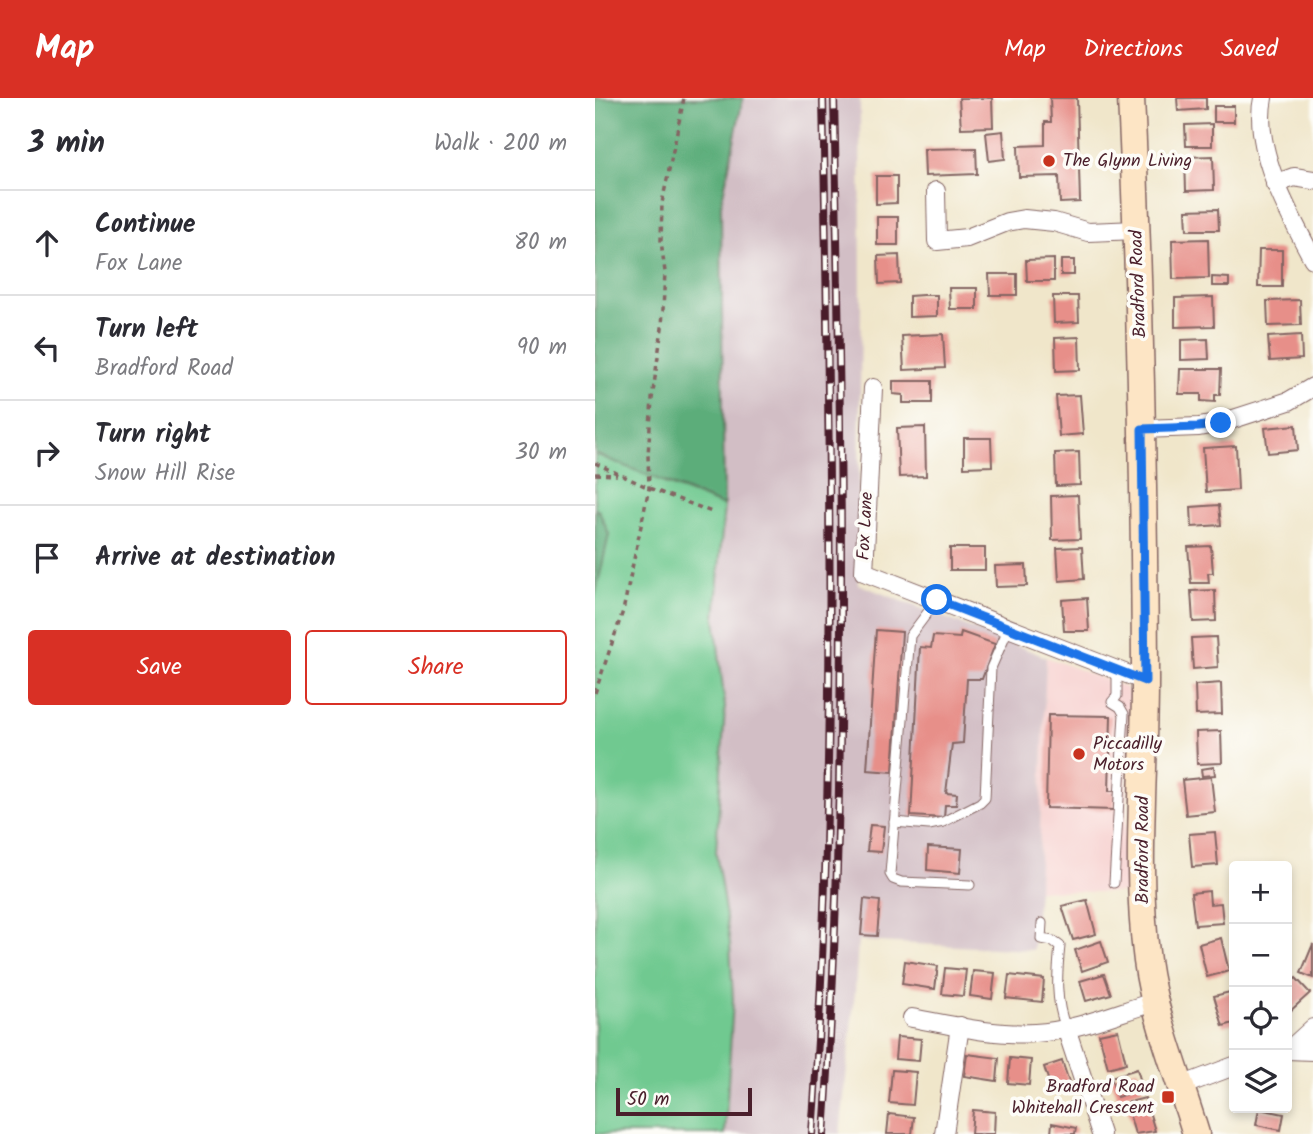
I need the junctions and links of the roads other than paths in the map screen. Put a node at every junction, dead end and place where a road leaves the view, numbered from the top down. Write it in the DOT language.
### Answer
graph roads {
  1 [pos="1131,98"];
  2 [pos="1263,98"];
  3 [pos="1313,180"];
  4 [pos="1275,184"];
  5 [pos="936,191"];
  6 [pos="1137,230"];
  7 [pos="1313,259"];
  8 [pos="1313,387"];
  9 [pos="873,388"];
  10 [pos="1142,429"];
  11 [pos="937,600"];
  12 [pos="1009,627"];
  13 [pos="1117,670"];
  14 [pos="1145,681"];
  15 [pos="894,822"];
  16 [pos="1114,883"];
  17 [pos="970,885"];
  18 [pos="1042,923"];
  19 [pos="1154,1002"];
  20 [pos="912,1018"];
  21 [pos="960,1026"];
  22 [pos="1066,1028"];
  23 [pos="1313,1028"];
  24 [pos="1292,1046"];
  25 [pos="1292,1050"];
  26 [pos="1313,1051"];
  27 [pos="1229,1068"];
  28 [pos="1181,1086"];
  29 [pos="944,1134"];
  30 [pos="1101,1134"];
  31 [pos="1196,1134"];
  1 -- 6 [label="street, Bradford Road"];
  2 -- 4 [label="street"];
  3 -- 4 [label="street"];
  4 -- 7 [label="street"];
  5 -- 6 [label="street"];
  6 -- 10 [label="street, Bradford Road"];
  8 -- 10 [label="street"];
  9 -- 11 [label="street, Fox Lane"];
  10 -- 14 [label="street, Bradford Road"];
  11 -- 12 [label="street, Fox Lane"];
  11 -- 15 [label="lane"];
  12 -- 13 [label="street, Fox Lane"];
  12 -- 15 [label="lane"];
  13 -- 14 [label="street, Fox Lane"];
  13 -- 16 [label="lane"];
  14 -- 19 [label="street, Bradford Road"];
  15 -- 17 [label="lane"];
  18 -- 22 [label="lane"];
  19 -- 22 [label="street"];
  19 -- 28 [label="street, Bradford Road"];
  20 -- 21 [label="street"];
  21 -- 22 [label="street"];
  21 -- 29 [label="street"];
  22 -- 30 [label="street"];
  23 -- 24 [label="street"];
  25 -- 26 [label="street"];
  27 -- 28 [label="street"];
  28 -- 31 [label="street, Bradford Road"];
}
